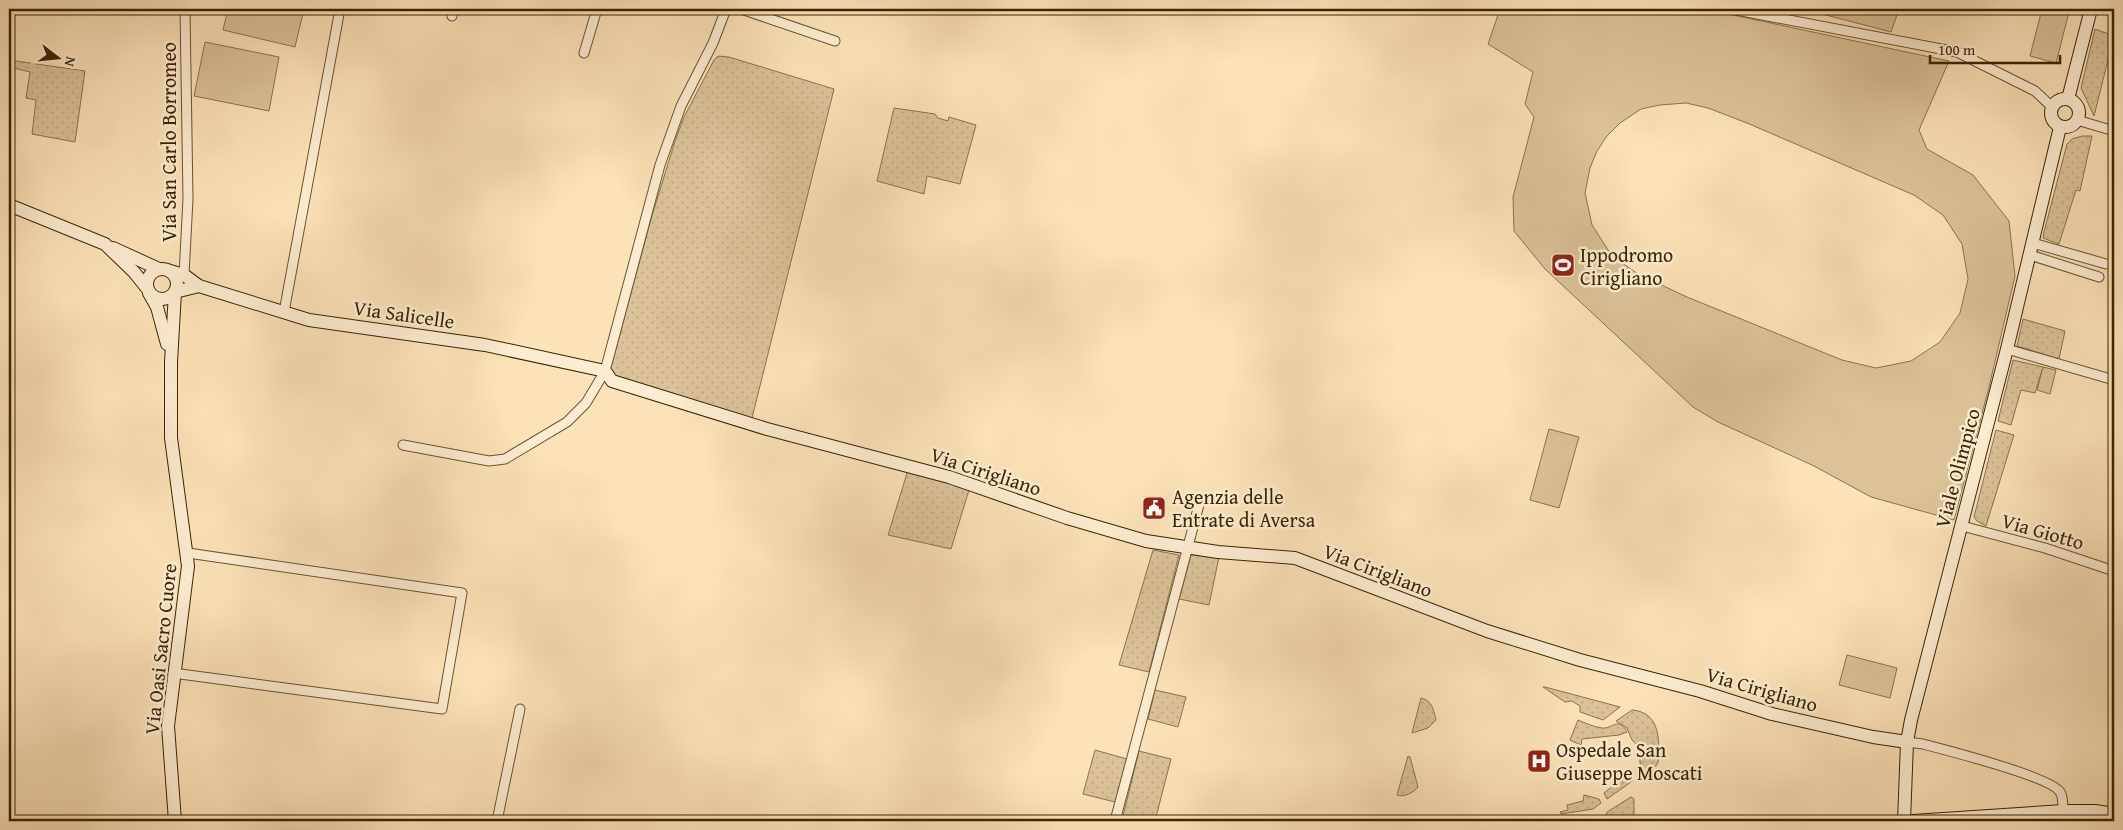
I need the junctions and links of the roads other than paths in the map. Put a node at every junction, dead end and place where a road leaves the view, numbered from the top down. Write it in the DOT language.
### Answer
graph roads {
  1 [pos="185,9"];
  2 [pos="340,9"];
  3 [pos="597,9"];
  4 [pos="726,9"];
  5 [pos="740,9"];
  6 [pos="1731,9"];
  7 [pos="2091,9"];
  8 [pos="1780,13"];
  9 [pos="835,41"];
  10 [pos="584,53"];
  11 [pos="2068,99"];
  12 [pos="2052,107"];
  13 [pos="2077,120"];
  14 [pos="2060,127"];
  15 [pos="2114,132"];
  16 [pos="9,205"];
  17 [pos="105,244"];
  18 [pos="2032,249"];
  19 [pos="2106,264"];
  20 [pos="164,270"];
  21 [pos="184,275"];
  22 [pos="2099,277"];
  23 [pos="199,286"];
  24 [pos="148,290"];
  25 [pos="175,292"];
  26 [pos="284,312"];
  27 [pos="2007,349"];
  28 [pos="171,362"];
  29 [pos="605,371"];
  30 [pos="2114,380"];
  31 [pos="403,445"];
  32 [pos="1200,501"];
  33 [pos="1962,526"];
  34 [pos="1186,548"];
  35 [pos="188,553"];
  36 [pos="2114,571"];
  37 [pos="173,673"];
  38 [pos="520,709"];
  39 [pos="1907,742"];
  40 [pos="2063,810"];
  41 [pos="2114,814"];
  42 [pos="176,821"];
  43 [pos="497,821"];
  44 [pos="1115,821"];
  45 [pos="1904,821"];
  46 [pos="1913,821"];
  1 -- 21 [label="street, Via San Carlo Borromeo"];
  2 -- 26 [label="street"];
  3 -- 10 [label="street"];
  4 -- 29 [label="street"];
  5 -- 9 [label="street"];
  6 -- 8 [label="street"];
  7 -- 11 [label="street"];
  8 -- 12 [label="street"];
  11 -- 12 [label="street"];
  11 -- 13 [label="street"];
  12 -- 14 [label="street"];
  13 -- 14 [label="street"];
  13 -- 15 [label="street"];
  14 -- 18 [label="street, Viale Olimpico"];
  16 -- 17 [label="street, Via Oasi Sacro Cuore"];
  17 -- 20 [label="street"];
  17 -- 24 [label="street, Via Oasi Sacro Cuore"];
  18 -- 19 [label="street"];
  18 -- 22 [label="street"];
  18 -- 27 [label="street, Viale Olimpico"];
  20 -- 21 [label="street"];
  20 -- 24 [label="street"];
  20 -- 25 [label="street"];
  21 -- 23 [label="street"];
  23 -- 25 [label="street"];
  23 -- 26 [label="street, Via Salicelle"];
  24 -- 25 [label="street"];
  24 -- 28 [label="street, Via Oasi Sacro Cuore"];
  25 -- 28 [label="street, Via Oasi Sacro Cuore"];
  26 -- 29 [label="street, Via Salicelle"];
  27 -- 30 [label="street"];
  27 -- 33 [label="street, Viale Olimpico"];
  28 -- 35 [label="street, Via Oasi Sacro Cuore"];
  29 -- 31 [label="street"];
  29 -- 34 [label="street, Via Cirigliano"];
  32 -- 34 [label="street"];
  33 -- 36 [label="street, Via Giotto"];
  33 -- 39 [label="street, Viale Olimpico"];
  34 -- 39 [label="street, Via Cirigliano"];
  34 -- 44 [label="street"];
  35 -- 37 [label="street, Via Oasi Sacro Cuore"];
  35 -- 37 [label="street"];
  37 -- 42 [label="street, Via Oasi Sacro Cuore"];
  38 -- 43 [label="street"];
  39 -- 40 [label="street, Via Cirigliano"];
  39 -- 45 [label="street, Viale Olimpico"];
  40 -- 41 [label="street"];
  40 -- 46 [label="street"];
}
